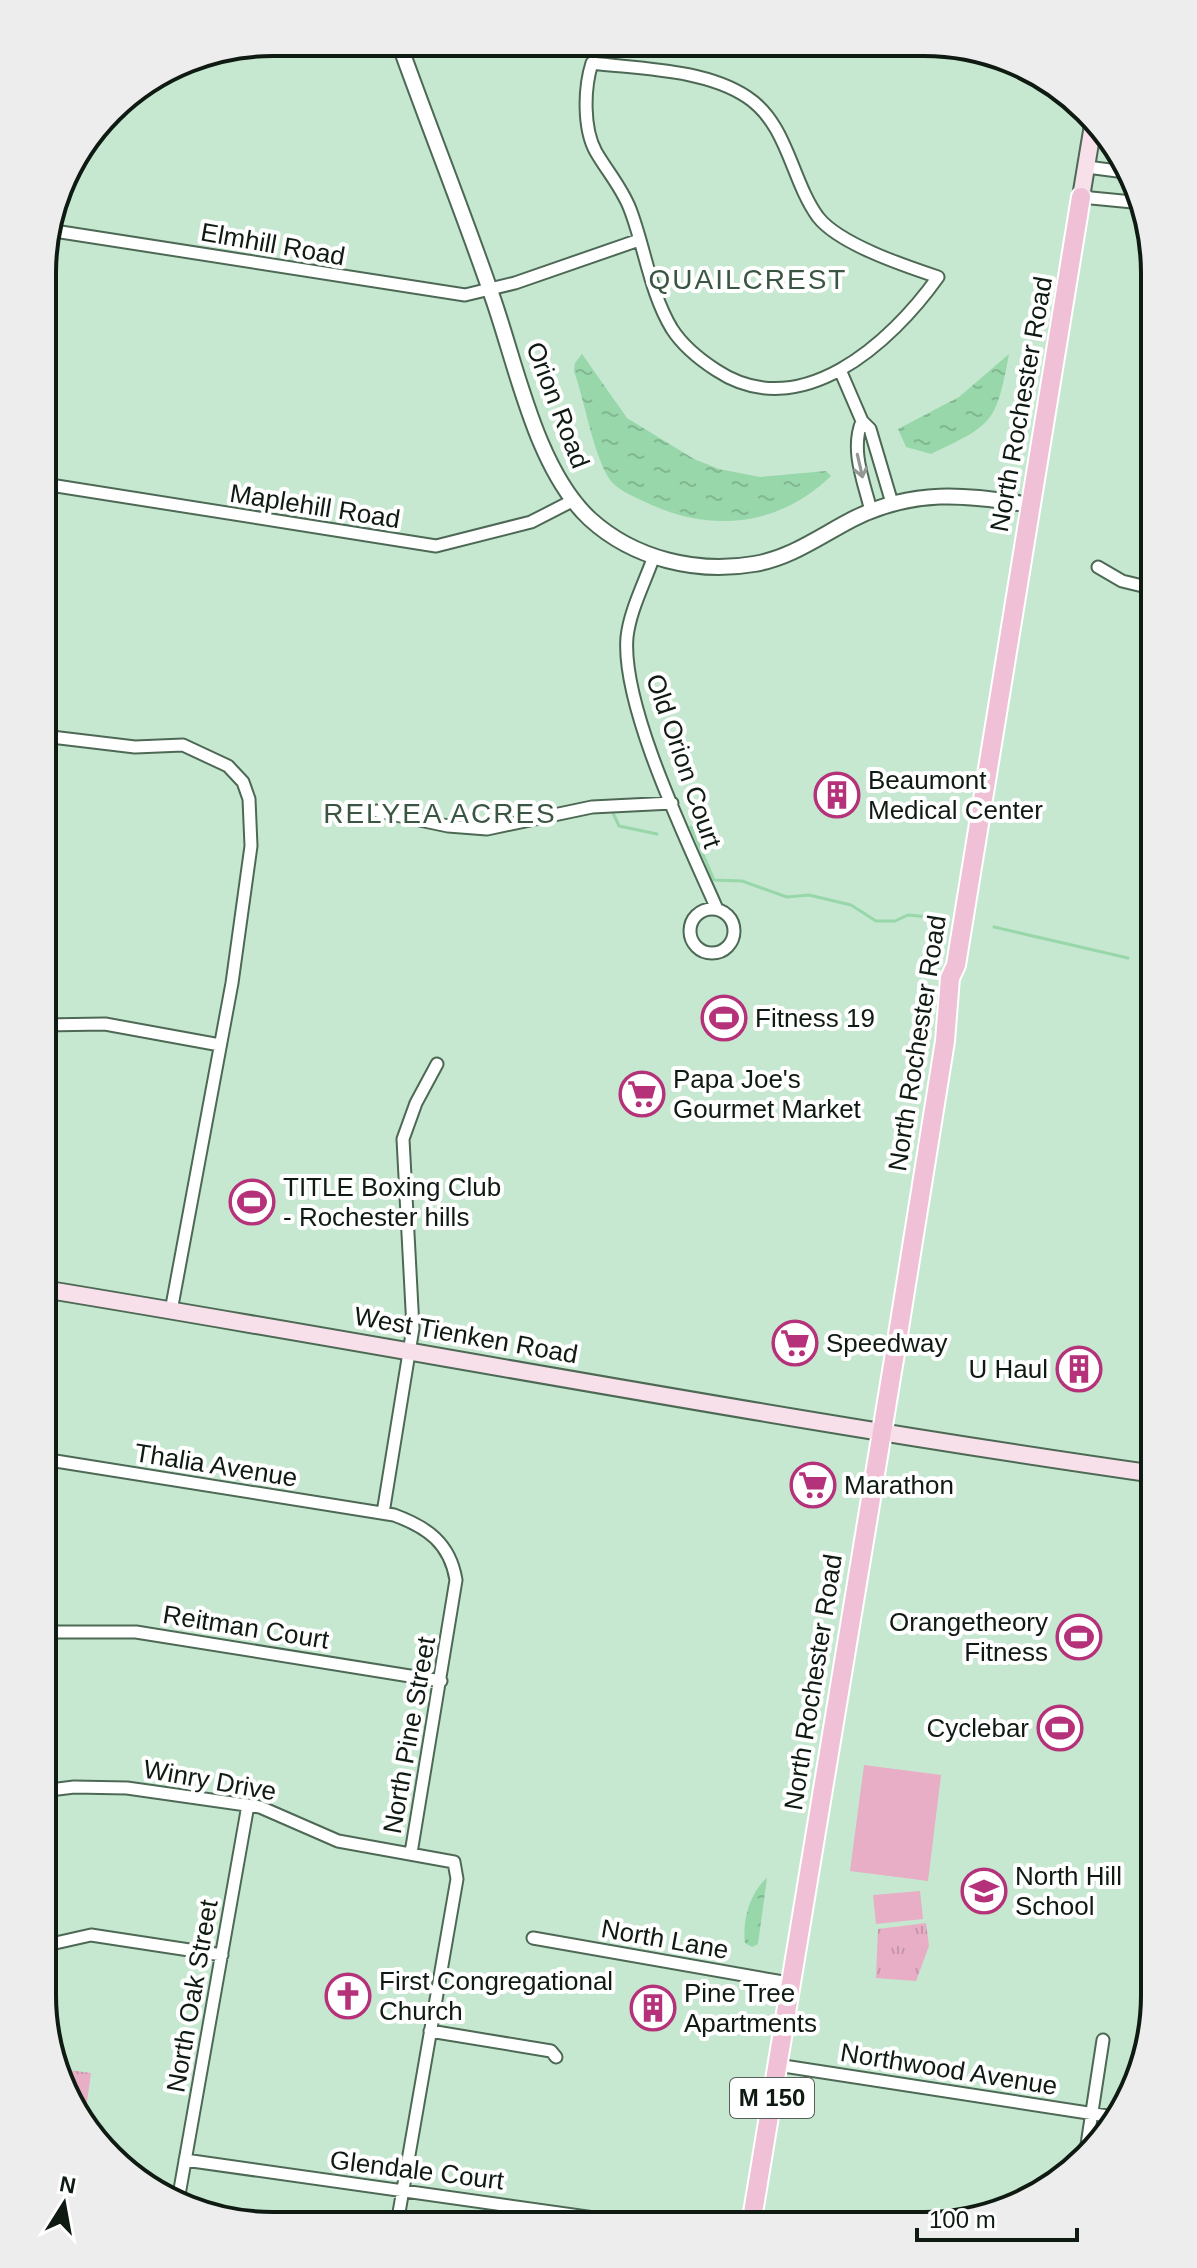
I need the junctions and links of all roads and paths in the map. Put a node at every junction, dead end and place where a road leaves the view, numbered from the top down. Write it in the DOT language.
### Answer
graph roads {
  1 [pos="404,56"];
  2 [pos="1091,136"];
  3 [pos="1087,167"];
  4 [pos="1115,171"];
  5 [pos="1081,197"];
  6 [pos="1128,202"];
  7 [pos="60,232"];
  8 [pos="639,240"];
  9 [pos="490,290"];
  10 [pos="840,370"];
  11 [pos="862,421"];
  12 [pos="56,486"];
  13 [pos="574,500"];
  14 [pos="892,503"];
  15 [pos="1030,505"];
  16 [pos="871,511"];
  17 [pos="654,556"];
  18 [pos="1098,567"];
  19 [pos="1141,586"];
  20 [pos="56,738"];
  21 [pos="672,803"];
  22 [pos="377,811"];
  23 [pos="707,888"];
  24 [pos="717,909"];
  25 [pos="701,911"];
  26 [pos="56,1025"];
  27 [pos="220,1045"];
  28 [pos="437,1064"];
  29 [pos="56,1291"];
  30 [pos="171,1311"];
  31 [pos="410,1350"];
  32 [pos="881,1433"];
  33 [pos="56,1461"];
  34 [pos="1141,1472"];
  35 [pos="383,1513"];
  36 [pos="56,1632"];
  37 [pos="441,1681"];
  38 [pos="56,1789"];
  39 [pos="248,1805"];
  40 [pos="411,1853"];
  41 [pos="533,1938"];
  42 [pos="56,1943"];
  43 [pos="222,1955"];
  44 [pos="790,1976"];
  45 [pos="430,2031"];
  46 [pos="1103,2040"];
  47 [pos="556,2057"];
  48 [pos="777,2065"];
  49 [pos="1091,2113"];
  50 [pos="1104,2115"];
  51 [pos="1088,2136"];
  52 [pos="185,2160"];
  53 [pos="180,2190"];
  54 [pos="402,2192"];
  55 [pos="399,2212"];
  56 [pos="549,2212"];
  57 [pos="753,2212"];
  1 -- 9 [label="street, Orion Road"];
  2 -- 3 [label="main road, North Rochester Road"];
  3 -- 4 [label="street"];
  3 -- 5 [label="main road, North Rochester Road"];
  5 -- 6 [label="street"];
  5 -- 15 [label="main road, North Rochester Road"];
  7 -- 9 [label="street, Elmhill Road"];
  8 -- 9 [label="street, Elmhill Road"];
  8 -- 10 [label="street"];
  8 -- 10 [label="street"];
  9 -- 13 [label="street, Orion Road"];
  10 -- 11 [label="street"];
  11 -- 14 [label="street"];
  11 -- 16 [label="street, one-way"];
  12 -- 13 [label="street, Maplehill Road"];
  13 -- 17 [label="street, Orion Road"];
  14 -- 15 [label="street, Orion Road"];
  14 -- 16 [label="street, Orion Road"];
  15 -- 32 [label="main road, North Rochester Road"];
  16 -- 17 [label="street, Orion Road"];
  17 -- 21 [label="street, Old Orion Court"];
  18 -- 19 [label="street"];
  20 -- 27 [label="street"];
  21 -- 22 [label="street"];
  21 -- 23 [label="street, Old Orion Court"];
  23 -- 24 [label="street, Old Orion Court"];
  23 -- 25 [label="street, Old Orion Court"];
  24 -- 25 [label="street"];
  24 -- 25 [label="street"];
  26 -- 27 [label="street"];
  27 -- 30 [label="street"];
  28 -- 31 [label="street"];
  29 -- 30 [label="main road, West Tienken Road"];
  30 -- 31 [label="main road, West Tienken Road"];
  31 -- 32 [label="main road, West Tienken Road"];
  31 -- 35 [label="street"];
  32 -- 34 [label="main road, West Tienken Road"];
  32 -- 44 [label="main road, North Rochester Road / M 150"];
  33 -- 35 [label="street, Thalia Avenue"];
  35 -- 37 [label="street, North Pine Street"];
  36 -- 37 [label="street, Reitman Court"];
  37 -- 40 [label="street, North Pine Street"];
  38 -- 39 [label="street, Winry Drive"];
  39 -- 40 [label="street, Winry Drive"];
  39 -- 43 [label="street, North Oak Street"];
  40 -- 45 [label="street, North Pine Street"];
  41 -- 44 [label="street, North Lane"];
  42 -- 43 [label="street"];
  43 -- 52 [label="street, North Oak Street"];
  44 -- 48 [label="main road, M 150"];
  45 -- 47 [label="street"];
  45 -- 54 [label="street, North Pine Street"];
  46 -- 49 [label="street"];
  48 -- 49 [label="street, Northwood Avenue"];
  48 -- 57 [label="main road, M 150"];
  49 -- 50 [label="street, Northwood Avenue"];
  49 -- 51 [label="street"];
  52 -- 53 [label="street, North Oak Street"];
  52 -- 54 [label="street, Glendale Court"];
  54 -- 55 [label="street, North Pine Street"];
  54 -- 56 [label="street, Glendale Court"];
}
